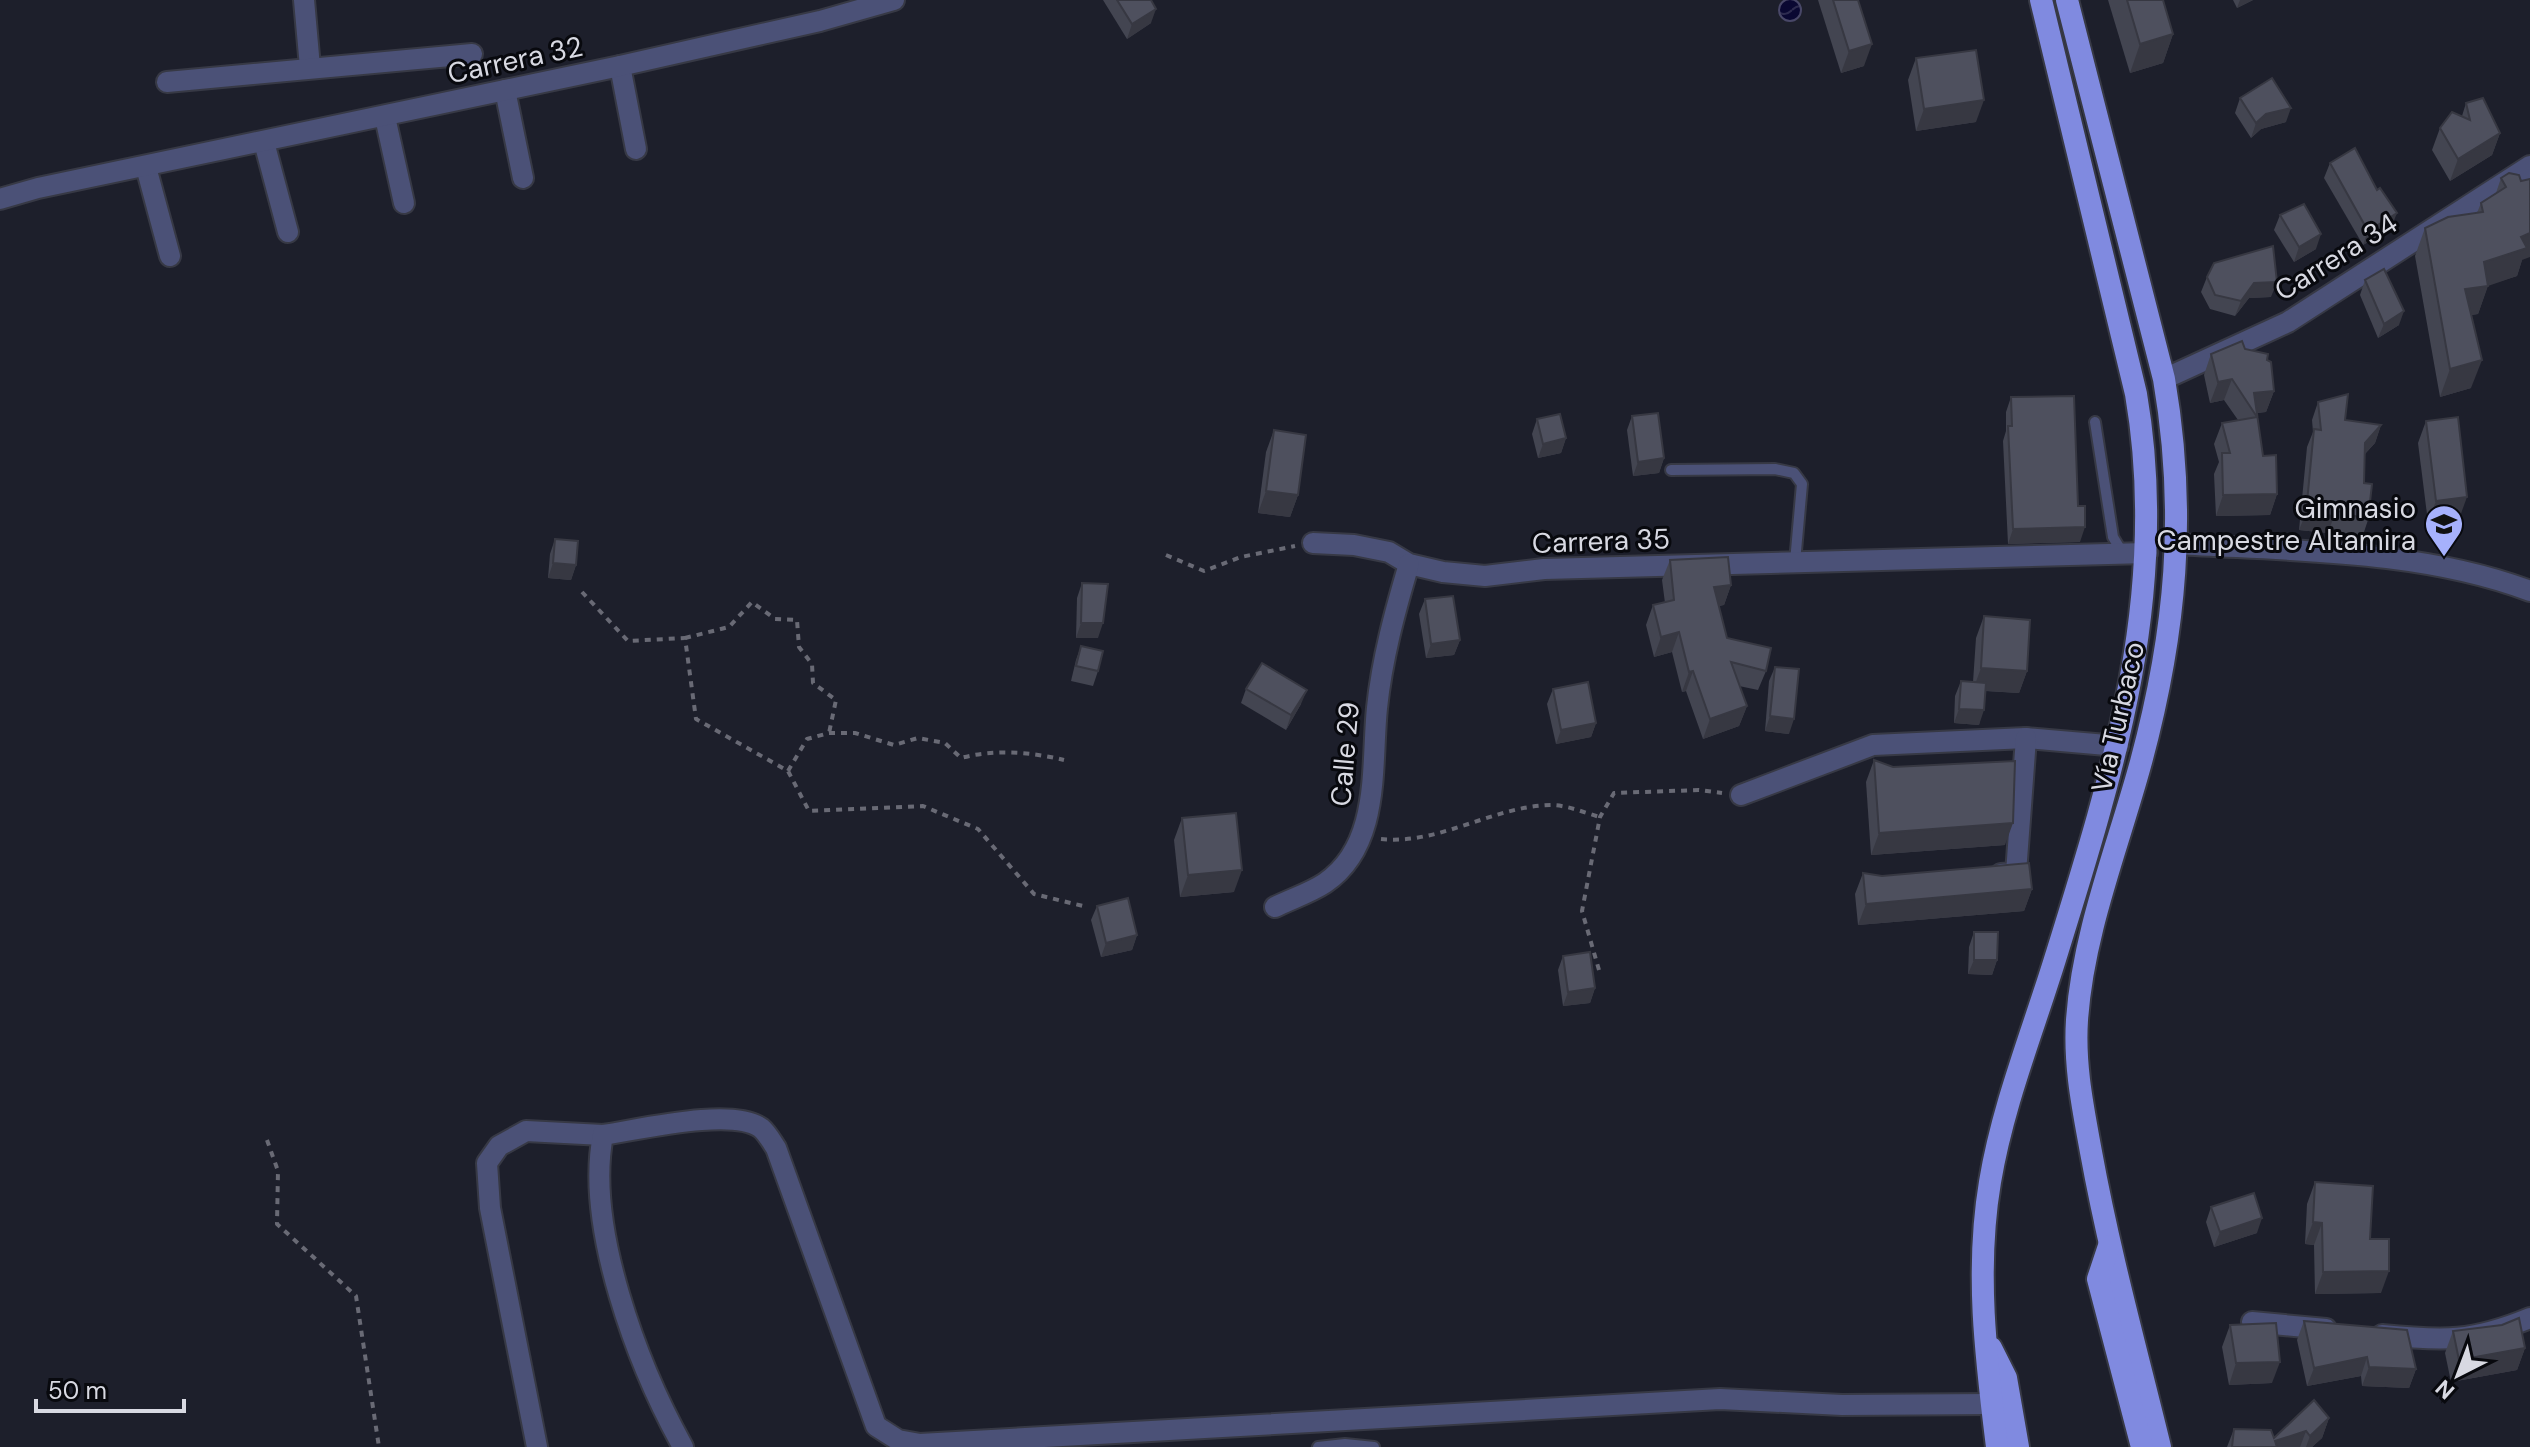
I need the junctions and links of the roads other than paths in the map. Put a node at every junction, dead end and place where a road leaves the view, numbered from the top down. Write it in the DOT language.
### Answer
graph roads {
  1 [pos="304,0"];
  2 [pos="894,0"];
  3 [pos="2041,0"];
  4 [pos="2067,0"];
  5 [pos="472,54"];
  6 [pos="620,66"];
  7 [pos="310,67"];
  8 [pos="167,82"];
  9 [pos="505,90"];
  10 [pos="385,117"];
  11 [pos="264,142"];
  12 [pos="636,149"];
  13 [pos="2530,166"];
  14 [pos="146,167"];
  15 [pos="523,178"];
  16 [pos="0,199"];
  17 [pos="404,203"];
  18 [pos="288,232"];
  19 [pos="170,256"];
  20 [pos="2164,379"];
  21 [pos="2095,422"];
  22 [pos="1671,470"];
  23 [pos="1313,543"];
  24 [pos="2178,544"];
  25 [pos="2147,553"];
  26 [pos="2124,554"];
  27 [pos="1795,562"];
  28 [pos="1409,564"];
  29 [pos="2530,591"];
  30 [pos="2026,738"];
  31 [pos="2118,746"];
  32 [pos="1741,795"];
  33 [pos="1984,876"];
  34 [pos="1275,907"];
  35 [pos="603,1135"];
  36 [pos="2110,1245"];
  37 [pos="2530,1318"];
  38 [pos="2252,1322"];
  39 [pos="1983,1332"];
  40 [pos="1991,1404"];
  41 [pos="537,1447"];
  42 [pos="683,1447"];
  43 [pos="1318,1447"];
  44 [pos="1374,1447"];
  45 [pos="1997,1447"];
  46 [pos="2018,1447"];
  47 [pos="2142,1447"];
  48 [pos="2160,1447"];
  1 -- 7 [label="street"];
  2 -- 6 [label="street, Carrera 32"];
  3 -- 25 [label="highway, Vía Turbaco"];
  4 -- 20 [label="highway, Vía Turbaco"];
  5 -- 7 [label="street"];
  6 -- 9 [label="street, Carrera 32"];
  6 -- 12 [label="street"];
  7 -- 8 [label="street"];
  9 -- 10 [label="street, Carrera 32"];
  9 -- 15 [label="street"];
  10 -- 11 [label="street, Carrera 32"];
  10 -- 17 [label="street"];
  11 -- 14 [label="street, Carrera 32"];
  11 -- 18 [label="street"];
  13 -- 20 [label="street, Carrera 34"];
  14 -- 16 [label="street, Carrera 32"];
  14 -- 19 [label="street"];
  20 -- 24 [label="highway, Vía Turbaco"];
  21 -- 26 [label="lane"];
  22 -- 27 [label="lane"];
  23 -- 28 [label="street, Carrera 35"];
  24 -- 29 [label="street"];
  24 -- 36 [label="highway, Vía Turbaco"];
  25 -- 26 [label="street, Carrera 35"];
  25 -- 31 [label="highway, Vía Turbaco"];
  26 -- 27 [label="street, Carrera 35"];
  27 -- 28 [label="street, Carrera 35"];
  28 -- 34 [label="street, Calle 29"];
  30 -- 31 [label="street"];
  30 -- 32 [label="street"];
  30 -- 33 [label="street"];
  31 -- 39 [label="highway, Vía Turbaco"];
  35 -- 40 [label="street"];
  35 -- 41 [label="street"];
  35 -- 42 [label="street"];
  36 -- 47 [label="highway"];
  36 -- 48 [label="highway, Vía Turbaco"];
  37 -- 38 [label="street"];
  39 -- 40 [label="highway, Vía Turbaco"];
  39 -- 46 [label="highway"];
  40 -- 45 [label="highway, Vía Turbaco"];
  43 -- 44 [label="lane"];
}
